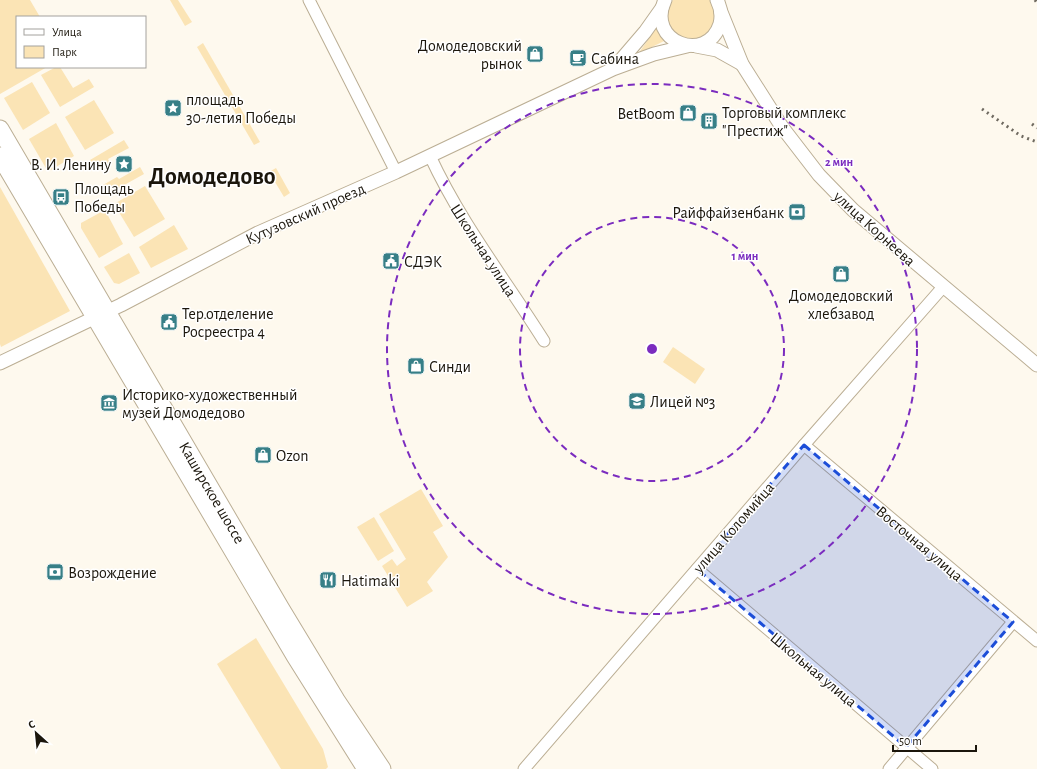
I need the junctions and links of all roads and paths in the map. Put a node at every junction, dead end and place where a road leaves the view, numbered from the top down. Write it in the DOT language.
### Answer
graph roads {
  1 [pos="309,0"];
  2 [pos="664,4"];
  3 [pos="719,6"];
  4 [pos="692,46"];
  5 [pos="742,64"];
  6 [pos="613,70"];
  7 [pos="0,129"];
  8 [pos="0,156"];
  9 [pos="430,156"];
  10 [pos="396,172"];
  11 [pos="943,287"];
  12 [pos="100,315"];
  13 [pos="544,341"];
  14 [pos="0,363"];
  15 [pos="1037,365"];
  16 [pos="804,445"];
  17 [pos="697,569"];
  18 [pos="1013,622"];
  19 [pos="1037,641"];
  20 [pos="906,747"];
  21 [pos="366,769"];
  22 [pos="382,769"];
  23 [pos="524,769"];
  24 [pos="889,769"];
  25 [pos="932,769"];
  1 -- 10 [label="street"];
  2 -- 4 [label="street"];
  2 -- 6 [label="street"];
  3 -- 4 [label="street"];
  3 -- 5 [label="street, улица Корнеева"];
  4 -- 5 [label="street"];
  4 -- 6 [label="street, Кутузовский проезд"];
  5 -- 11 [label="street, улица Корнеева"];
  6 -- 9 [label="street, Кутузовский проезд"];
  7 -- 12 [label="main road, Каширское шоссе"];
  8 -- 12 [label="main road, Каширское шоссе"];
  9 -- 10 [label="street, Кутузовский проезд"];
  9 -- 13 [label="street, Школьная улица"];
  10 -- 12 [label="street, Кутузовский проезд"];
  11 -- 15 [label="street, улица Корнеева"];
  11 -- 16 [label="street, улица Коломийца"];
  12 -- 14 [label="street, Кутузовский проезд"];
  12 -- 21 [label="main road, Каширское шоссе"];
  12 -- 22 [label="main road, Каширское шоссе"];
  16 -- 17 [label="street, улица Коломийца"];
  16 -- 18 [label="street, Восточная улица"];
  17 -- 20 [label="street, Школьная улица"];
  17 -- 23 [label="street, улица Коломийца"];
  18 -- 19 [label="street, Восточная улица"];
  18 -- 20 [label="street"];
  20 -- 24 [label="street"];
  20 -- 25 [label="street, Школьная улица"];
}
